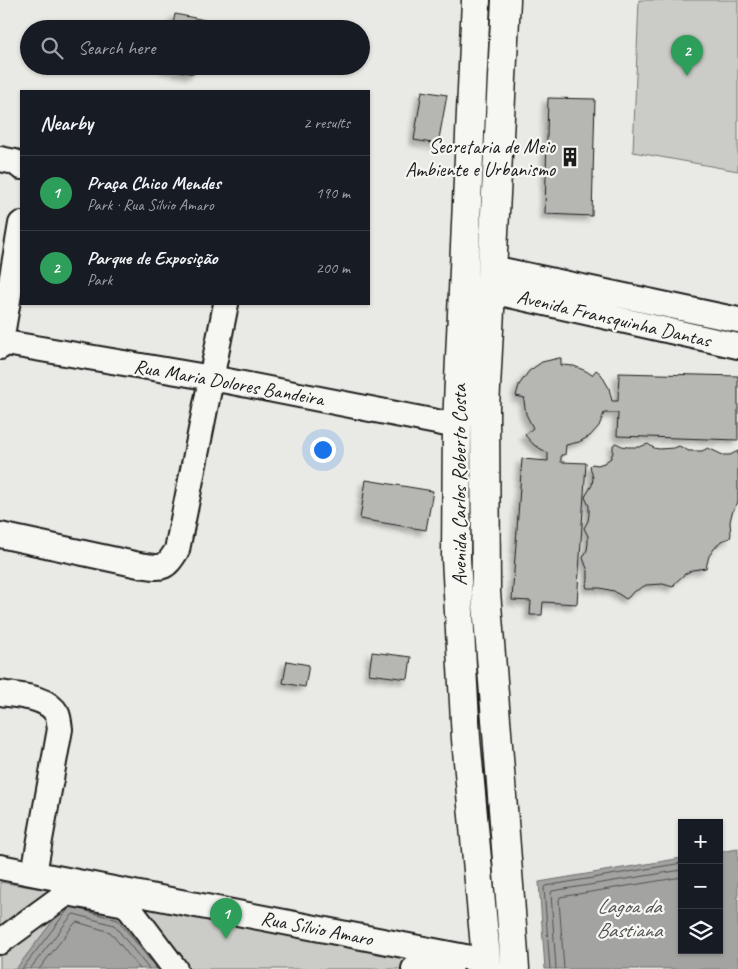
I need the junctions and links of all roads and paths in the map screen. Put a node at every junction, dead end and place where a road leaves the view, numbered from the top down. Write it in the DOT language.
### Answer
graph roads {
  1 [pos="476,0"];
  2 [pos="506,0"];
  3 [pos="20,230"];
  4 [pos="492,280"];
  5 [pos="226,305"];
  6 [pos="738,320"];
  7 [pos="0,344"];
  8 [pos="738,346"];
  9 [pos="212,378"];
  10 [pos="457,426"];
  11 [pos="0,535"];
  12 [pos="0,693"];
  13 [pos="0,867"];
  14 [pos="34,873"];
  15 [pos="0,942"];
  16 [pos="487,965"];
  17 [pos="175,969"];
  18 [pos="414,969"];
  19 [pos="460,969"];
  20 [pos="515,969"];
  1 -- 10 [label="main road, Avenida Carlos Roberto Costa"];
  2 -- 4 [label="main road, Avenida Carlos Roberto Costa"];
  3 -- 7 [label="street"];
  4 -- 6 [label="street, Avenida Fransquinha Dantas"];
  4 -- 8 [label="street, Avenida Fransquinha Dantas"];
  4 -- 20 [label="main road, Avenida Carlos Roberto Costa"];
  5 -- 9 [label="street"];
  7 -- 9 [label="street, Rua Maria Dolores Bandeira"];
  9 -- 10 [label="street, Rua Maria Dolores Bandeira"];
  9 -- 11 [label="street"];
  10 -- 16 [label="main road, Avenida Carlos Roberto Costa"];
  12 -- 14 [label="street"];
  13 -- 14 [label="street, Rua Sílvio Amaro"];
  14 -- 16 [label="street, Rua Sílvio Amaro"];
  15 -- 17 [label="street"];
  18 -- 19 [label="street"];
}
